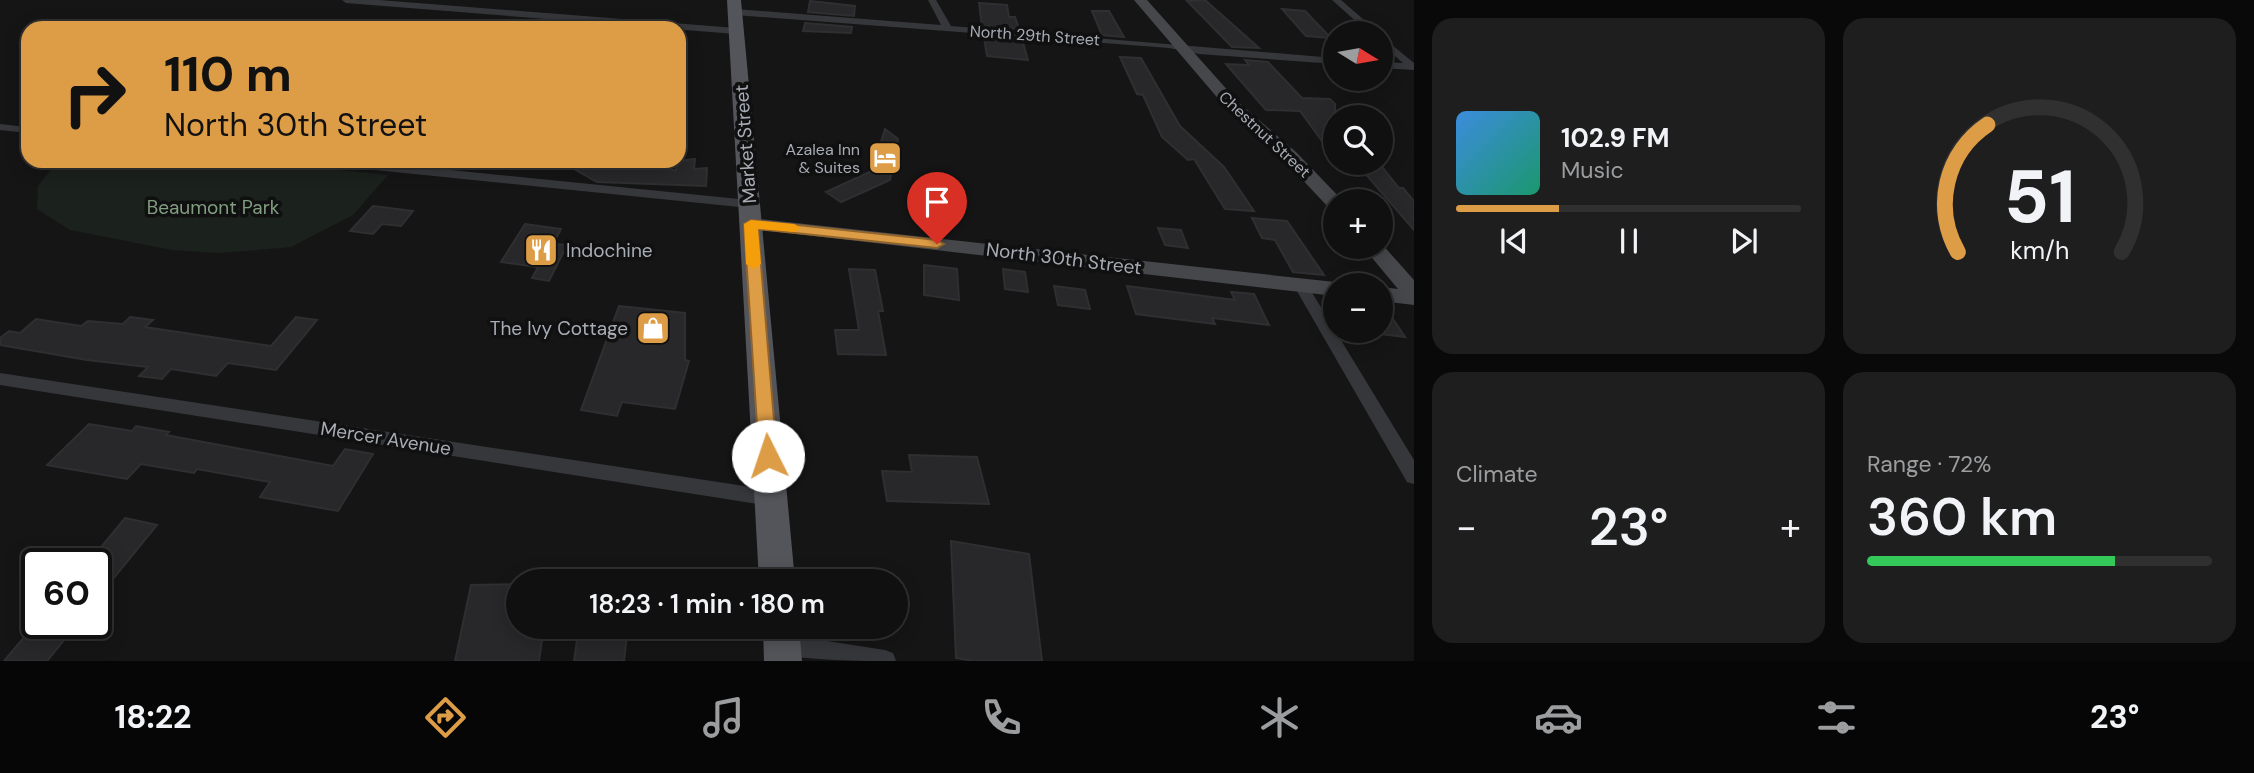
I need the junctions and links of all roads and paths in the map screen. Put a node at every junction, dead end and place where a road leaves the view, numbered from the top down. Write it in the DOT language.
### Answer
graph roads {
  1 [pos="346,0"];
  2 [pos="932,0"];
  3 [pos="1140,0"];
  4 [pos="1336,0"];
  5 [pos="735,14"];
  6 [pos="1360,21"];
  7 [pos="948,29"];
  8 [pos="1183,47"];
  9 [pos="1393,49"];
  10 [pos="1323,60"];
  11 [pos="1393,66"];
  12 [pos="1414,67"];
  13 [pos="0,127"];
  14 [pos="21,129"];
  15 [pos="382,168"];
  16 [pos="1323,190"];
  17 [pos="750,214"];
  18 [pos="1383,259"];
  19 [pos="1301,286"];
  20 [pos="1323,288"];
  21 [pos="1393,294"];
  22 [pos="1414,295"];
  23 [pos="0,379"];
  24 [pos="1414,476"];
  25 [pos="771,498"];
  26 [pos="776,569"];
  27 [pos="782,644"];
  28 [pos="885,661"];
  1 -- 5 [label="street, North 29th Street"];
  2 -- 7 [label="street"];
  3 -- 8 [label="street, Chestnut Street"];
  4 -- 6 [label="street"];
  5 -- 7 [label="street, North 29th Street"];
  5 -- 17 [label="main road, Market Street"];
  7 -- 8 [label="street, North 29th Street"];
  8 -- 10 [label="street, North 29th Street"];
  8 -- 16 [label="street, Chestnut Street"];
  9 -- 12 [label="street"];
  11 -- 12 [label="street"];
  13 -- 14 [label="street"];
  15 -- 17 [label="street"];
  17 -- 19 [label="street, North 30th Street"];
  17 -- 25 [label="main road, Market Street"];
  18 -- 22 [label="street"];
  19 -- 20 [label="street, North 30th Street"];
  19 -- 24 [label="street"];
  21 -- 22 [label="street"];
  23 -- 25 [label="street, Mercer Avenue"];
  25 -- 26 [label="main road, Market Street"];
  27 -- 28 [label="street"];
}
